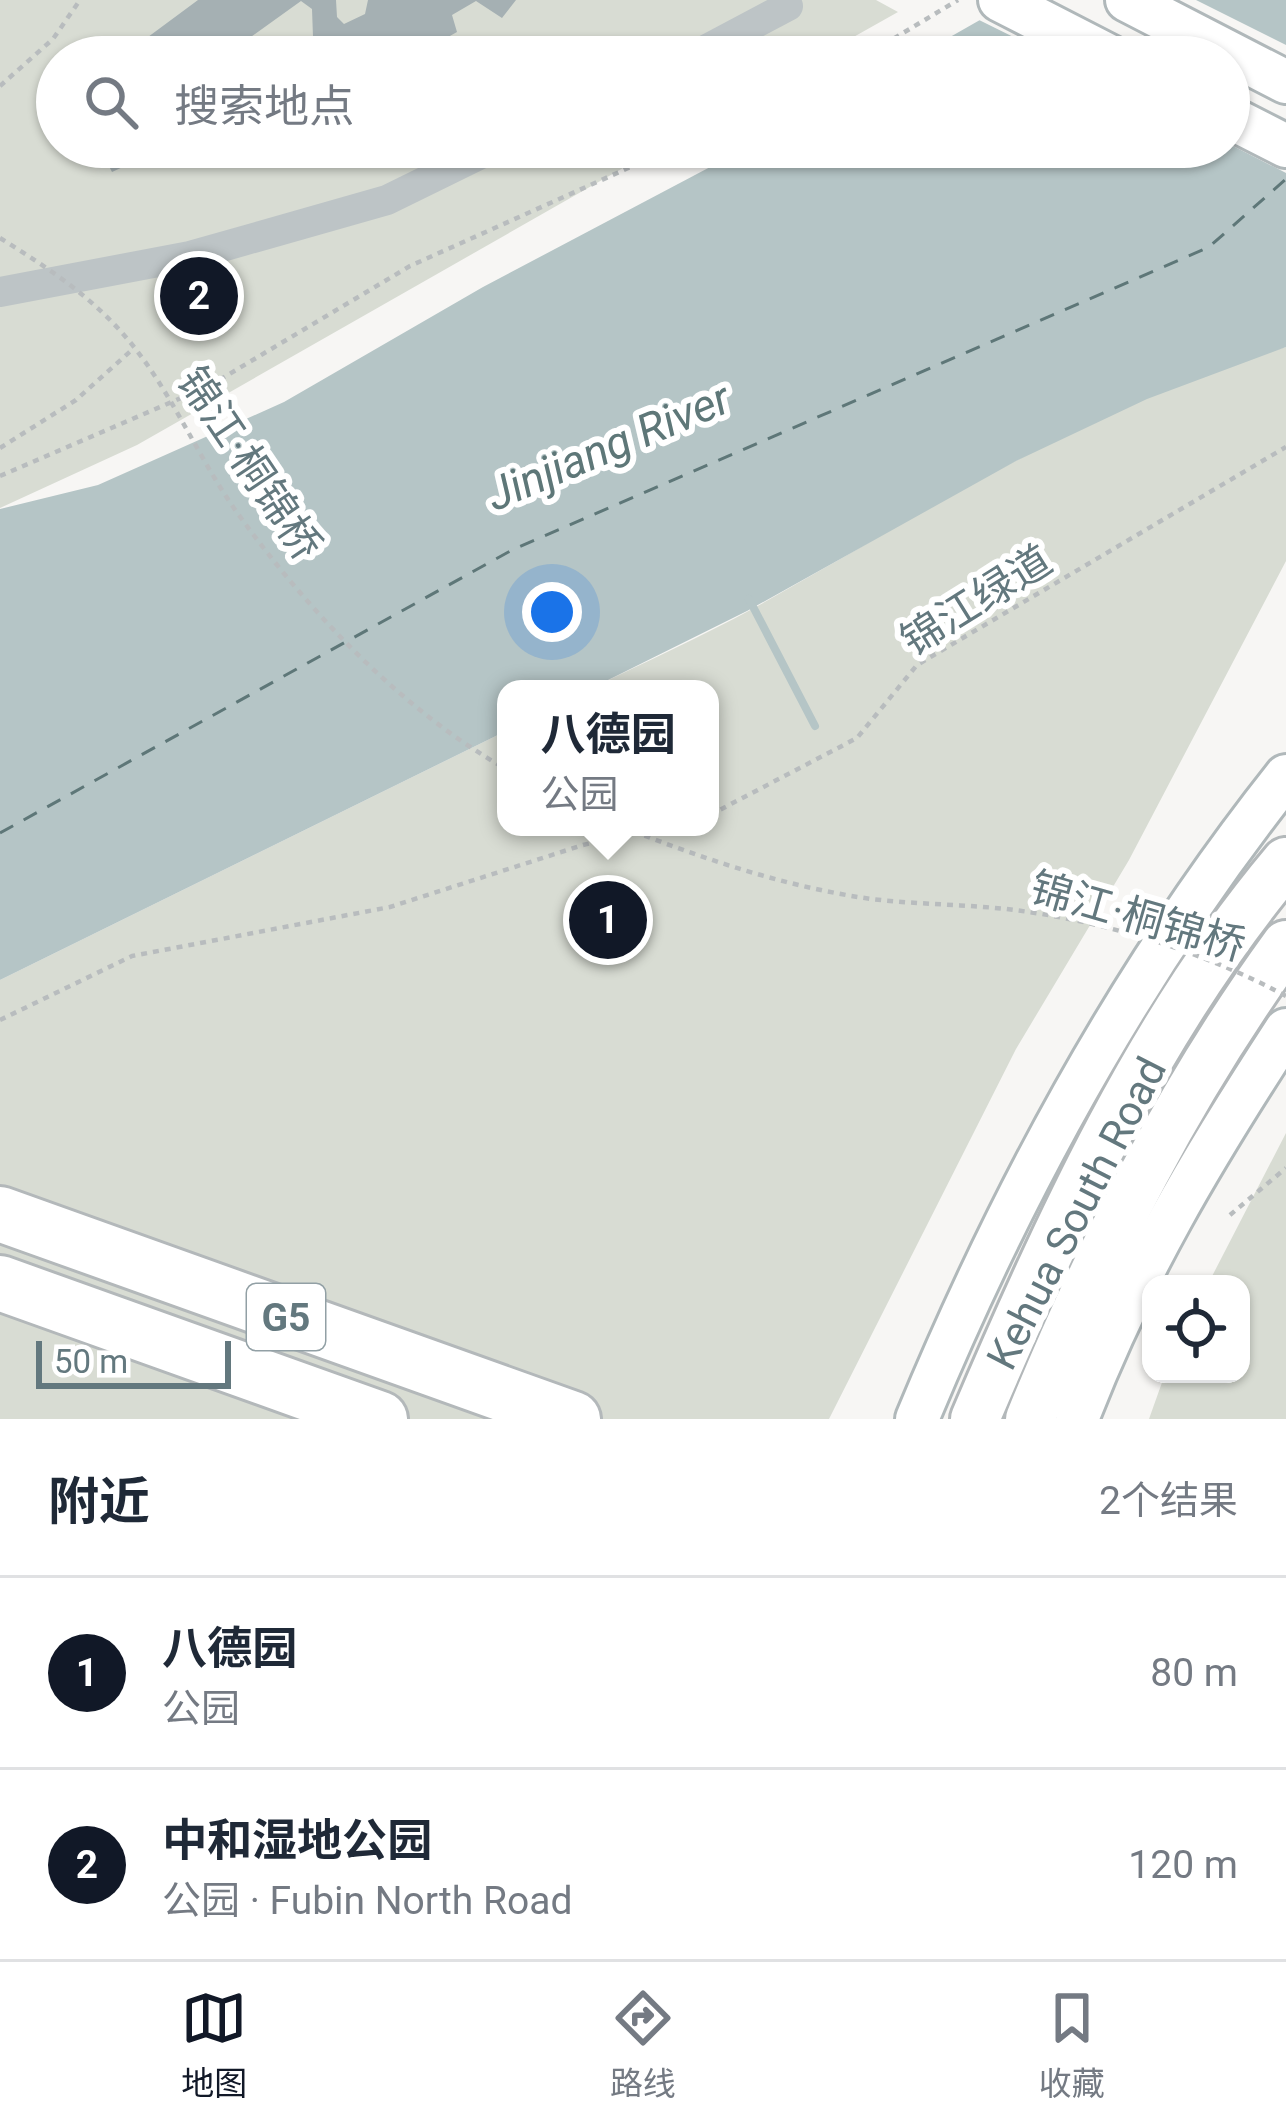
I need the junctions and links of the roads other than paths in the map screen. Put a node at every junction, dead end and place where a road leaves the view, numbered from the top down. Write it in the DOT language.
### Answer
graph roads {
  1 [pos="752,0"];
  2 [pos="1000,0"];
  3 [pos="1127,0"];
  4 [pos="796,3"];
  5 [pos="732,36"];
  6 [pos="1070,36"];
  7 [pos="1197,36"];
  8 [pos="1250,63"];
  9 [pos="1286,82"];
  10 [pos="1250,128"];
  11 [pos="1286,146"];
  12 [pos="452,168"];
  13 [pos="0,292"];
  14 [pos="1286,776"];
  15 [pos="1286,862"];
  16 [pos="1286,945"];
  17 [pos="1286,992"];
  18 [pos="1286,1030"];
  19 [pos="1221,1034"];
  20 [pos="0,1214"];
  21 [pos="0,1283"];
  22 [pos="380,1419"];
  23 [pos="573,1419"];
  24 [pos="917,1419"];
  25 [pos="975,1419"];
  26 [pos="1030,1419"];
  27 [pos="1077,1419"];
  1 -- 4 [label="street"];
  2 -- 6 [label="main road"];
  3 -- 7 [label="main road"];
  4 -- 5 [label="street"];
  8 -- 9 [label="main road"];
  10 -- 11 [label="main road"];
  12 -- 13 [label="street"];
  14 -- 24 [label="main road"];
  15 -- 25 [label="highway"];
  16 -- 19 [label="highway, Kehua South Road"];
  17 -- 19 [label="main road"];
  18 -- 27 [label="main road"];
  19 -- 26 [label="highway, Kehua South Road"];
  20 -- 23 [label="highway, G5"];
  21 -- 22 [label="highway, G5"];
}
